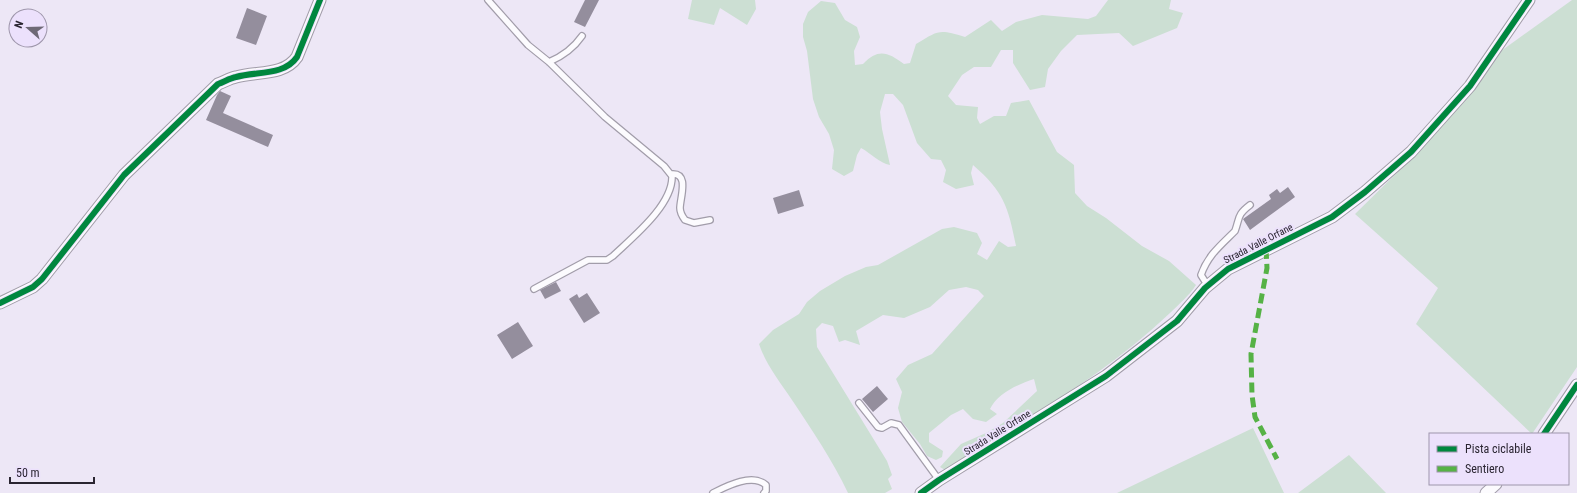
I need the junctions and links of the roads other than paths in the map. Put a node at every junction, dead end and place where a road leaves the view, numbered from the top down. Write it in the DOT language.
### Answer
graph roads {
  1 [pos="320,0"];
  2 [pos="488,0"];
  3 [pos="1529,0"];
  4 [pos="582,36"];
  5 [pos="549,62"];
  6 [pos="671,174"];
  7 [pos="1250,205"];
  8 [pos="710,220"];
  9 [pos="1208,286"];
  10 [pos="534,289"];
  11 [pos="0,303"];
  12 [pos="1577,385"];
  13 [pos="859,403"];
  14 [pos="1545,433"];
  15 [pos="939,480"];
  16 [pos="1495,485"];
  17 [pos="713,493"];
  18 [pos="764,493"];
  19 [pos="921,493"];
  20 [pos="1486,493"];
  1 -- 11 [label="street"];
  2 -- 5 [label="lane"];
  3 -- 9 [label="street, Strada Valle Orfane"];
  4 -- 5 [label="lane"];
  5 -- 6 [label="lane"];
  6 -- 8 [label="lane"];
  6 -- 10 [label="lane"];
  7 -- 9 [label="lane"];
  9 -- 15 [label="street, Strada Valle Orfane"];
  12 -- 14 [label="street"];
  13 -- 15 [label="lane"];
  15 -- 19 [label="street, Strada Valle Orfane"];
  16 -- 20 [label="street"];
  17 -- 18 [label="lane"];
}
